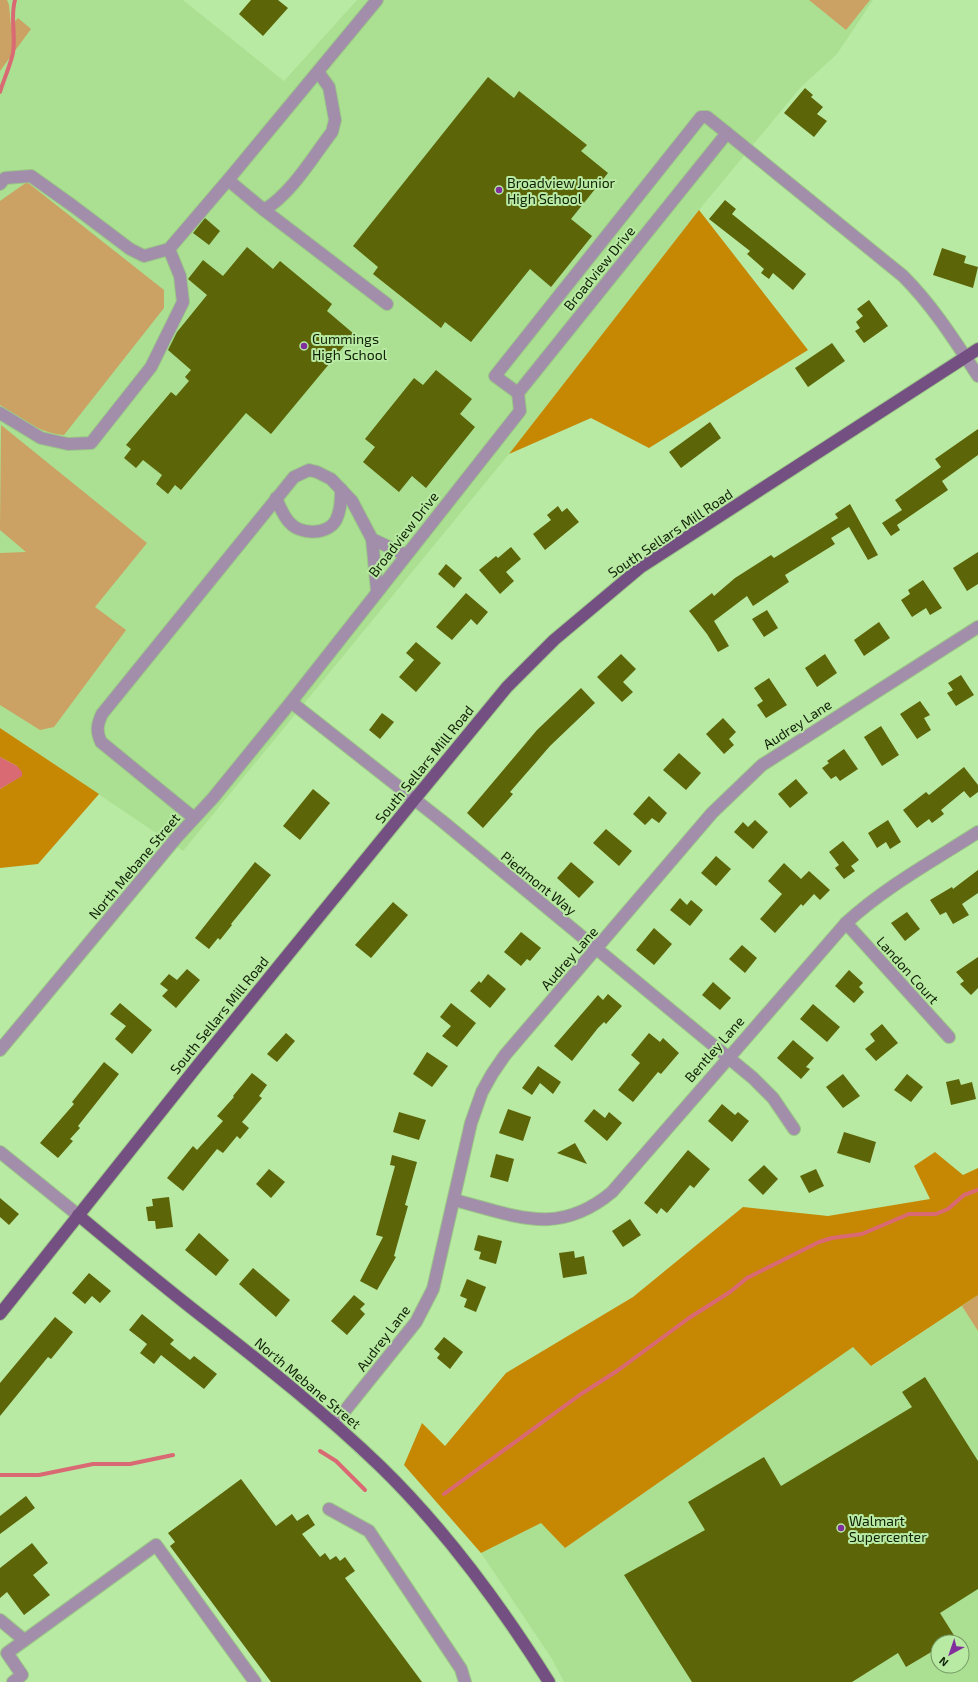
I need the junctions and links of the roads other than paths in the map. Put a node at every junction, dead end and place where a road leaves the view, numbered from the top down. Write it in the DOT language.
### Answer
graph roads {
  1 [pos="377,0"];
  2 [pos="318,72"];
  3 [pos="727,133"];
  4 [pos="228,180"];
  5 [pos="0,184"];
  6 [pos="264,210"];
  7 [pos="169,249"];
  8 [pos="387,304"];
  9 [pos="978,349"];
  10 [pos="966,357"];
  11 [pos="978,376"];
  12 [pos="518,393"];
  13 [pos="0,413"];
  14 [pos="341,489"];
  15 [pos="276,498"];
  16 [pos="372,539"];
  17 [pos="406,555"];
  18 [pos="377,591"];
  19 [pos="978,627"];
  20 [pos="291,702"];
  21 [pos="414,800"];
  22 [pos="194,818"];
  23 [pos="978,832"];
  24 [pos="846,924"];
  25 [pos="597,949"];
  26 [pos="949,1037"];
  27 [pos="0,1050"];
  28 [pos="727,1057"];
  29 [pos="794,1129"];
  30 [pos="0,1152"];
  31 [pos="454,1200"];
  32 [pos="78,1215"];
  33 [pos="0,1314"];
  34 [pos="335,1423"];
  35 [pos="329,1509"];
  36 [pos="0,1620"];
  37 [pos="24,1640"];
  38 [pos="21,1680"];
  39 [pos="255,1682"];
  40 [pos="465,1682"];
  41 [pos="549,1682"];
  1 -- 2 [label="street"];
  2 -- 4 [label="street"];
  2 -- 6 [label="street"];
  3 -- 10 [label="street"];
  3 -- 12 [label="street, Broadview Drive"];
  3 -- 12 [label="street"];
  4 -- 6 [label="street"];
  4 -- 7 [label="street"];
  5 -- 7 [label="street"];
  6 -- 8 [label="street"];
  7 -- 13 [label="street"];
  9 -- 10 [label="main road, South Sellars Mill Road"];
  10 -- 11 [label="street"];
  10 -- 21 [label="main road, South Sellars Mill Road"];
  12 -- 17 [label="street, Broadview Drive"];
  14 -- 15 [label="street"];
  14 -- 15 [label="street"];
  14 -- 16 [label="street"];
  15 -- 22 [label="street"];
  16 -- 17 [label="street"];
  16 -- 18 [label="street"];
  17 -- 18 [label="street, Broadview Drive"];
  18 -- 20 [label="street, Broadview Drive"];
  19 -- 25 [label="street, Audrey Lane"];
  20 -- 21 [label="street, Piedmont Way"];
  20 -- 22 [label="street, North Mebane Street"];
  21 -- 25 [label="street, Piedmont Way"];
  21 -- 32 [label="main road, South Sellars Mill Road"];
  22 -- 27 [label="street, North Mebane Street"];
  23 -- 24 [label="street, Bentley Lane"];
  24 -- 26 [label="street, Landon Court"];
  24 -- 28 [label="street, Bentley Lane"];
  25 -- 28 [label="street, Piedmont Way"];
  25 -- 31 [label="street, Audrey Lane"];
  28 -- 29 [label="street, Piedmont Way"];
  28 -- 31 [label="street, Bentley Lane"];
  30 -- 32 [label="street, North Mebane Street"];
  31 -- 34 [label="street, Audrey Lane"];
  32 -- 33 [label="main road, South Sellars Mill Road"];
  32 -- 34 [label="main road, North Mebane Street"];
  34 -- 41 [label="main road, North Mebane Street"];
  35 -- 40 [label="street"];
  36 -- 37 [label="street"];
  37 -- 38 [label="street"];
  37 -- 39 [label="street"];
}
